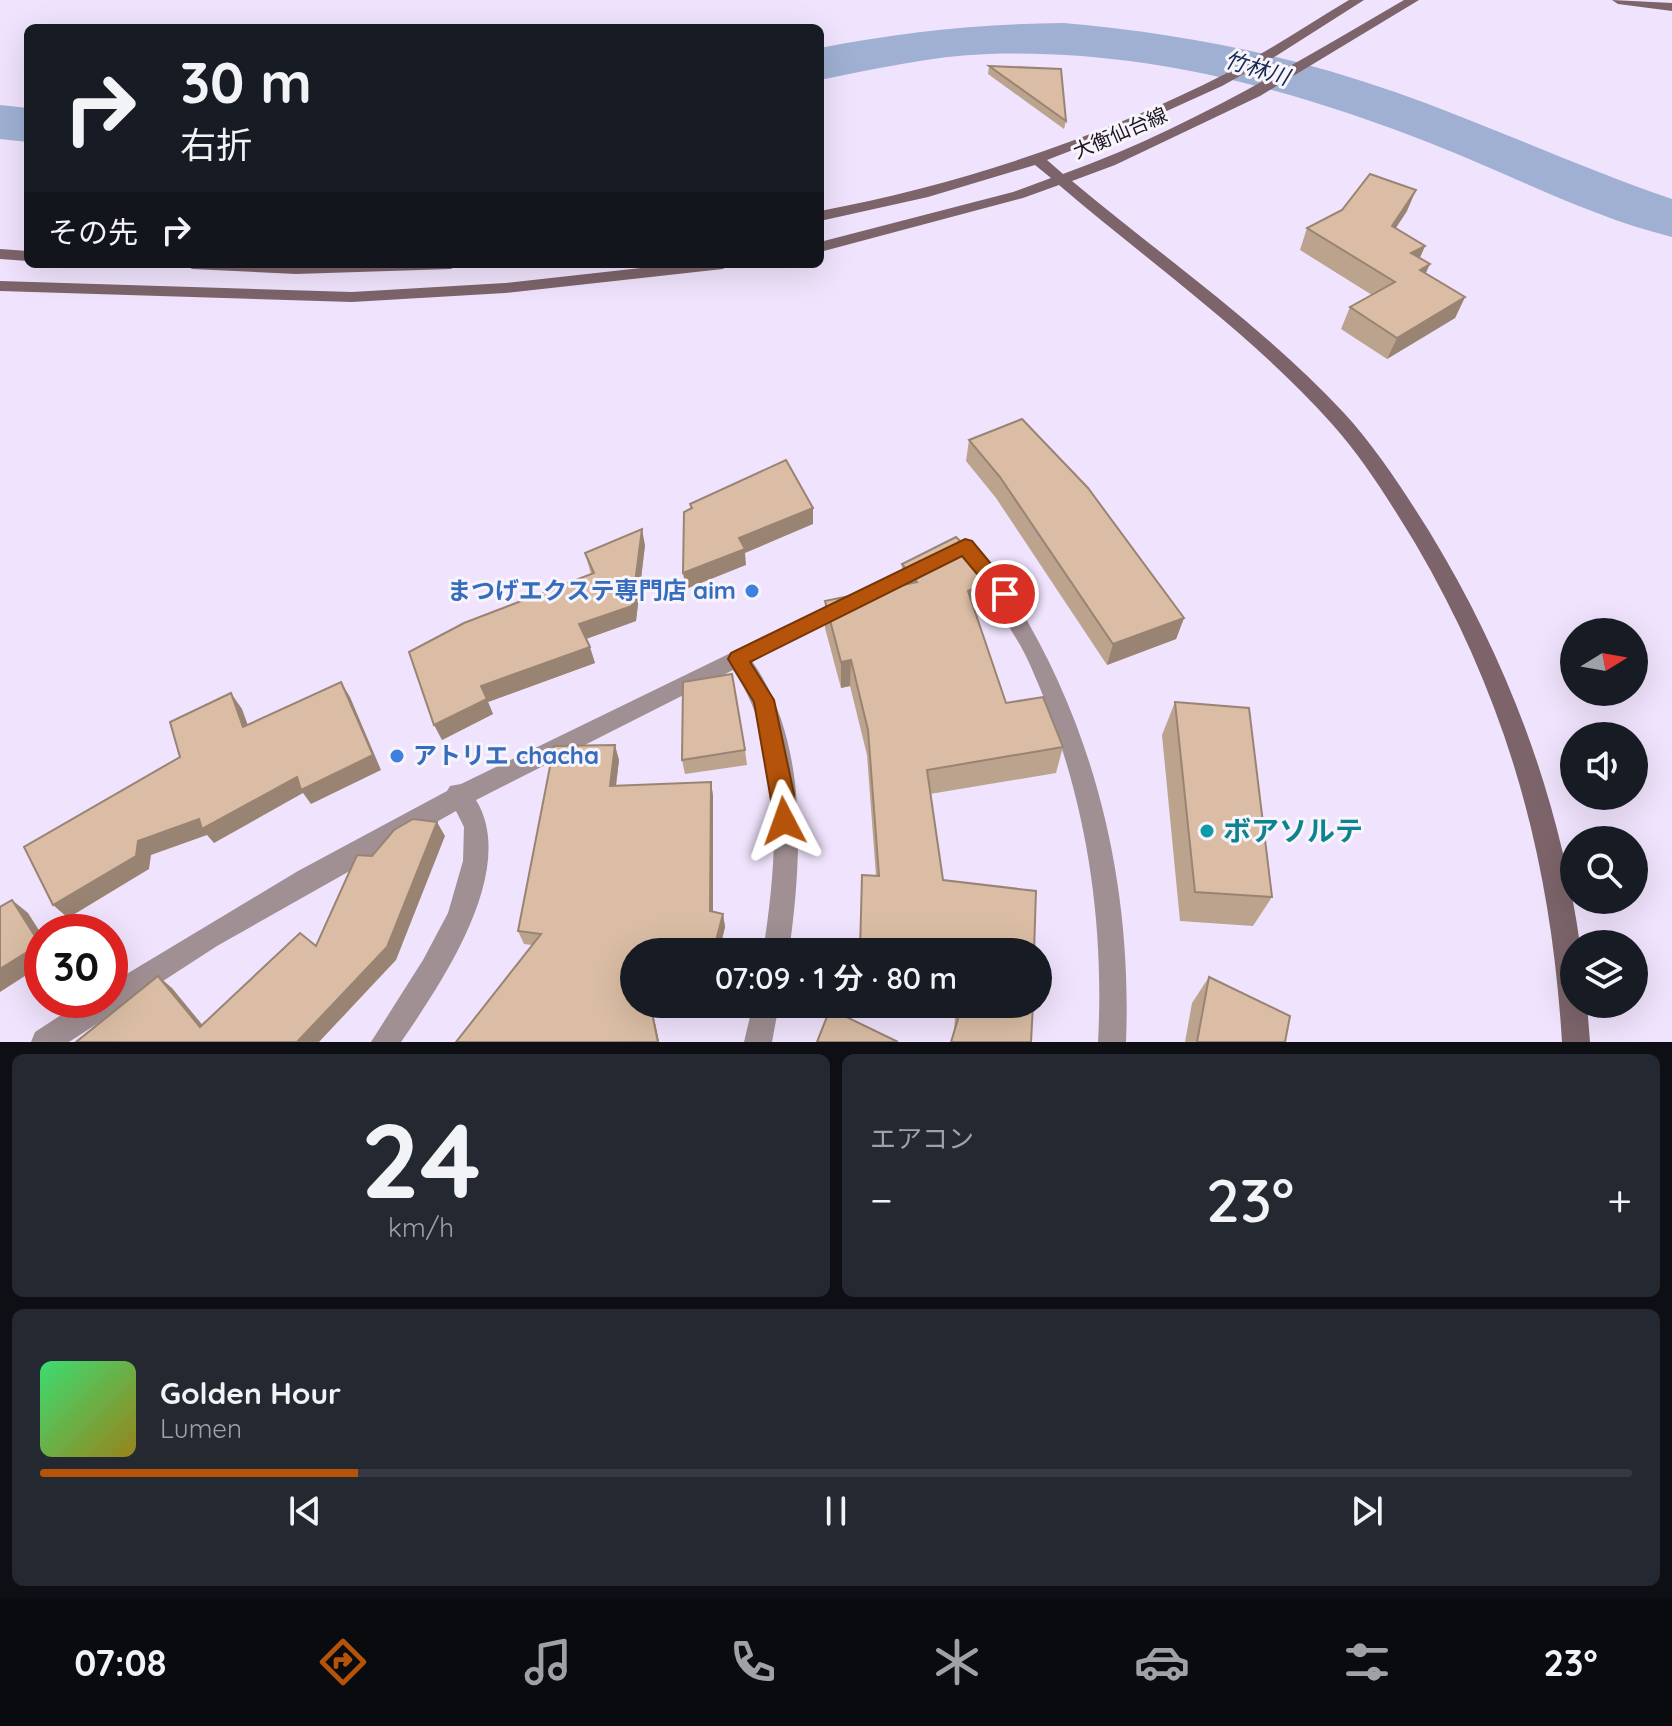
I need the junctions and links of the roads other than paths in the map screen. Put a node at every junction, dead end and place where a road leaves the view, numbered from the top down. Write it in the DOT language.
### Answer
graph roads {
  1 [pos="1358,0"];
  2 [pos="1413,0"];
  3 [pos="1618,0"];
  4 [pos="1672,7"];
  5 [pos="1037,159"];
  6 [pos="1062,181"];
  7 [pos="824,215"];
  8 [pos="824,246"];
  9 [pos="0,254"];
  10 [pos="24,256"];
  11 [pos="275,268"];
  12 [pos="327,268"];
  13 [pos="687,268"];
  14 [pos="0,286"];
  15 [pos="738,659"];
  16 [pos="458,794"];
  17 [pos="778,938"];
  18 [pos="128,986"];
  19 [pos="81,1018"];
  20 [pos="763,1018"];
  21 [pos="45,1042"];
  22 [pos="385,1042"];
  23 [pos="758,1042"];
  24 [pos="1112,1042"];
  25 [pos="1576,1042"];
  1 -- 5 [label="main road, 大衡仙台線"];
  2 -- 6 [label="main road, 大衡仙台線"];
  3 -- 4 [label="main road"];
  5 -- 6 [label="main road"];
  5 -- 7 [label="main road, 大衡仙台線"];
  6 -- 8 [label="main road, 大衡仙台線"];
  6 -- 25 [label="main road"];
  9 -- 10 [label="main road"];
  11 -- 12 [label="main road"];
  13 -- 14 [label="main road"];
  15 -- 16 [label="street"];
  15 -- 17 [label="street"];
  15 -- 24 [label="street"];
  16 -- 18 [label="street"];
  16 -- 22 [label="street"];
  19 -- 21 [label="street"];
  20 -- 23 [label="street"];
}
